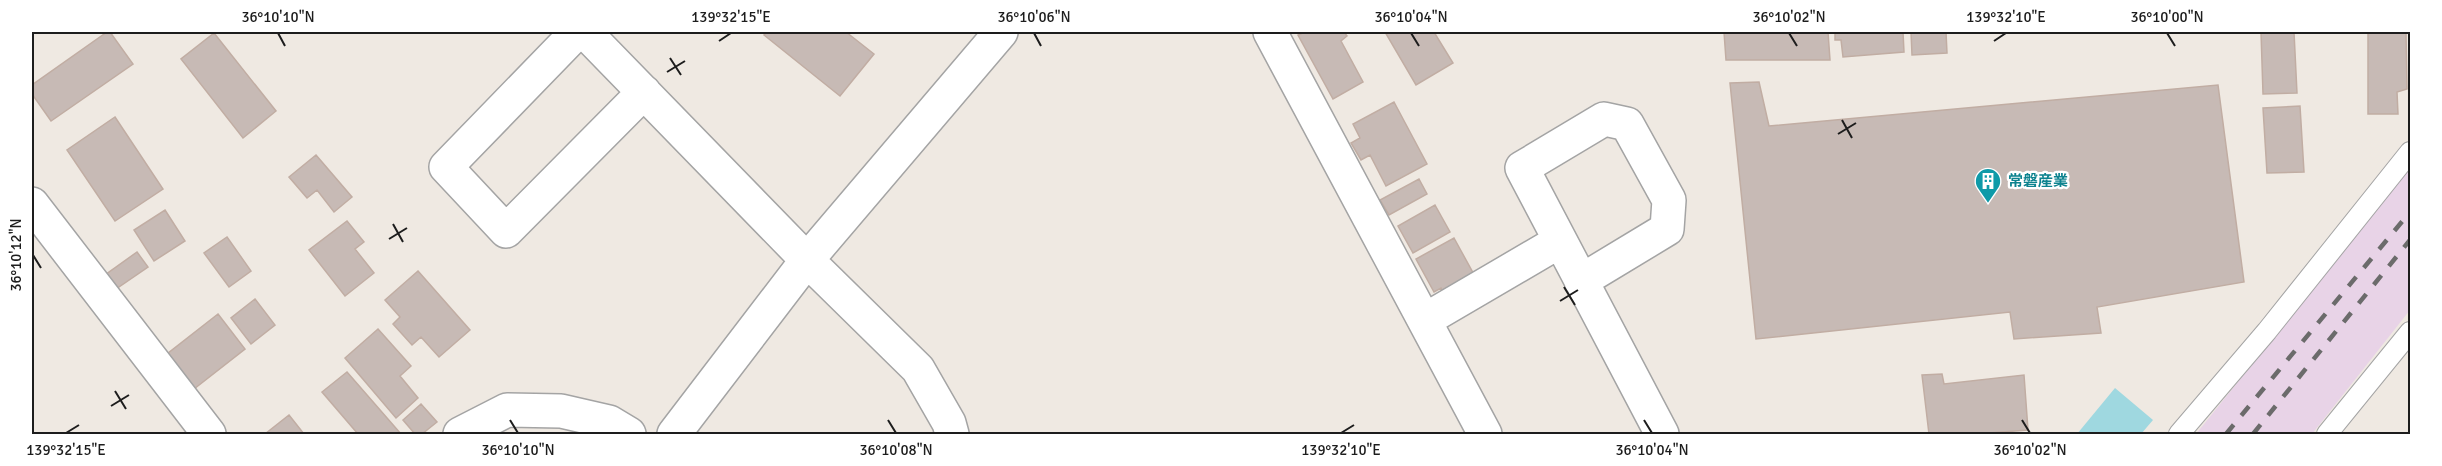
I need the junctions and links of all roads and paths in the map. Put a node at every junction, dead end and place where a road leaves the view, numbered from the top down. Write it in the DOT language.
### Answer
graph roads {
  1 [pos="577,32"];
  2 [pos="585,32"];
  3 [pos="1001,32"];
  4 [pos="1270,32"];
  5 [pos="644,92"];
  6 [pos="2410,152"];
  7 [pos="32,204"];
  8 [pos="1560,241"];
  9 [pos="807,260"];
  10 [pos="1581,281"];
  11 [pos="1425,320"];
  12 [pos="2410,332"];
  13 [pos="209,435"];
  14 [pos="460,435"];
  15 [pos="629,435"];
  16 [pos="674,435"];
  17 [pos="952,435"];
  18 [pos="1485,435"];
  19 [pos="1662,435"];
  20 [pos="2179,435"];
  21 [pos="2327,435"];
  1 -- 5 [label="street"];
  2 -- 5 [label="street"];
  3 -- 9 [label="street"];
  4 -- 11 [label="street"];
  5 -- 9 [label="street"];
  6 -- 20 [label="lane"];
  7 -- 13 [label="street"];
  8 -- 10 [label="street"];
  8 -- 10 [label="street"];
  8 -- 11 [label="street"];
  9 -- 16 [label="street"];
  9 -- 17 [label="street"];
  10 -- 19 [label="street"];
  11 -- 18 [label="street"];
  12 -- 21 [label="lane"];
  14 -- 15 [label="street"];
}
